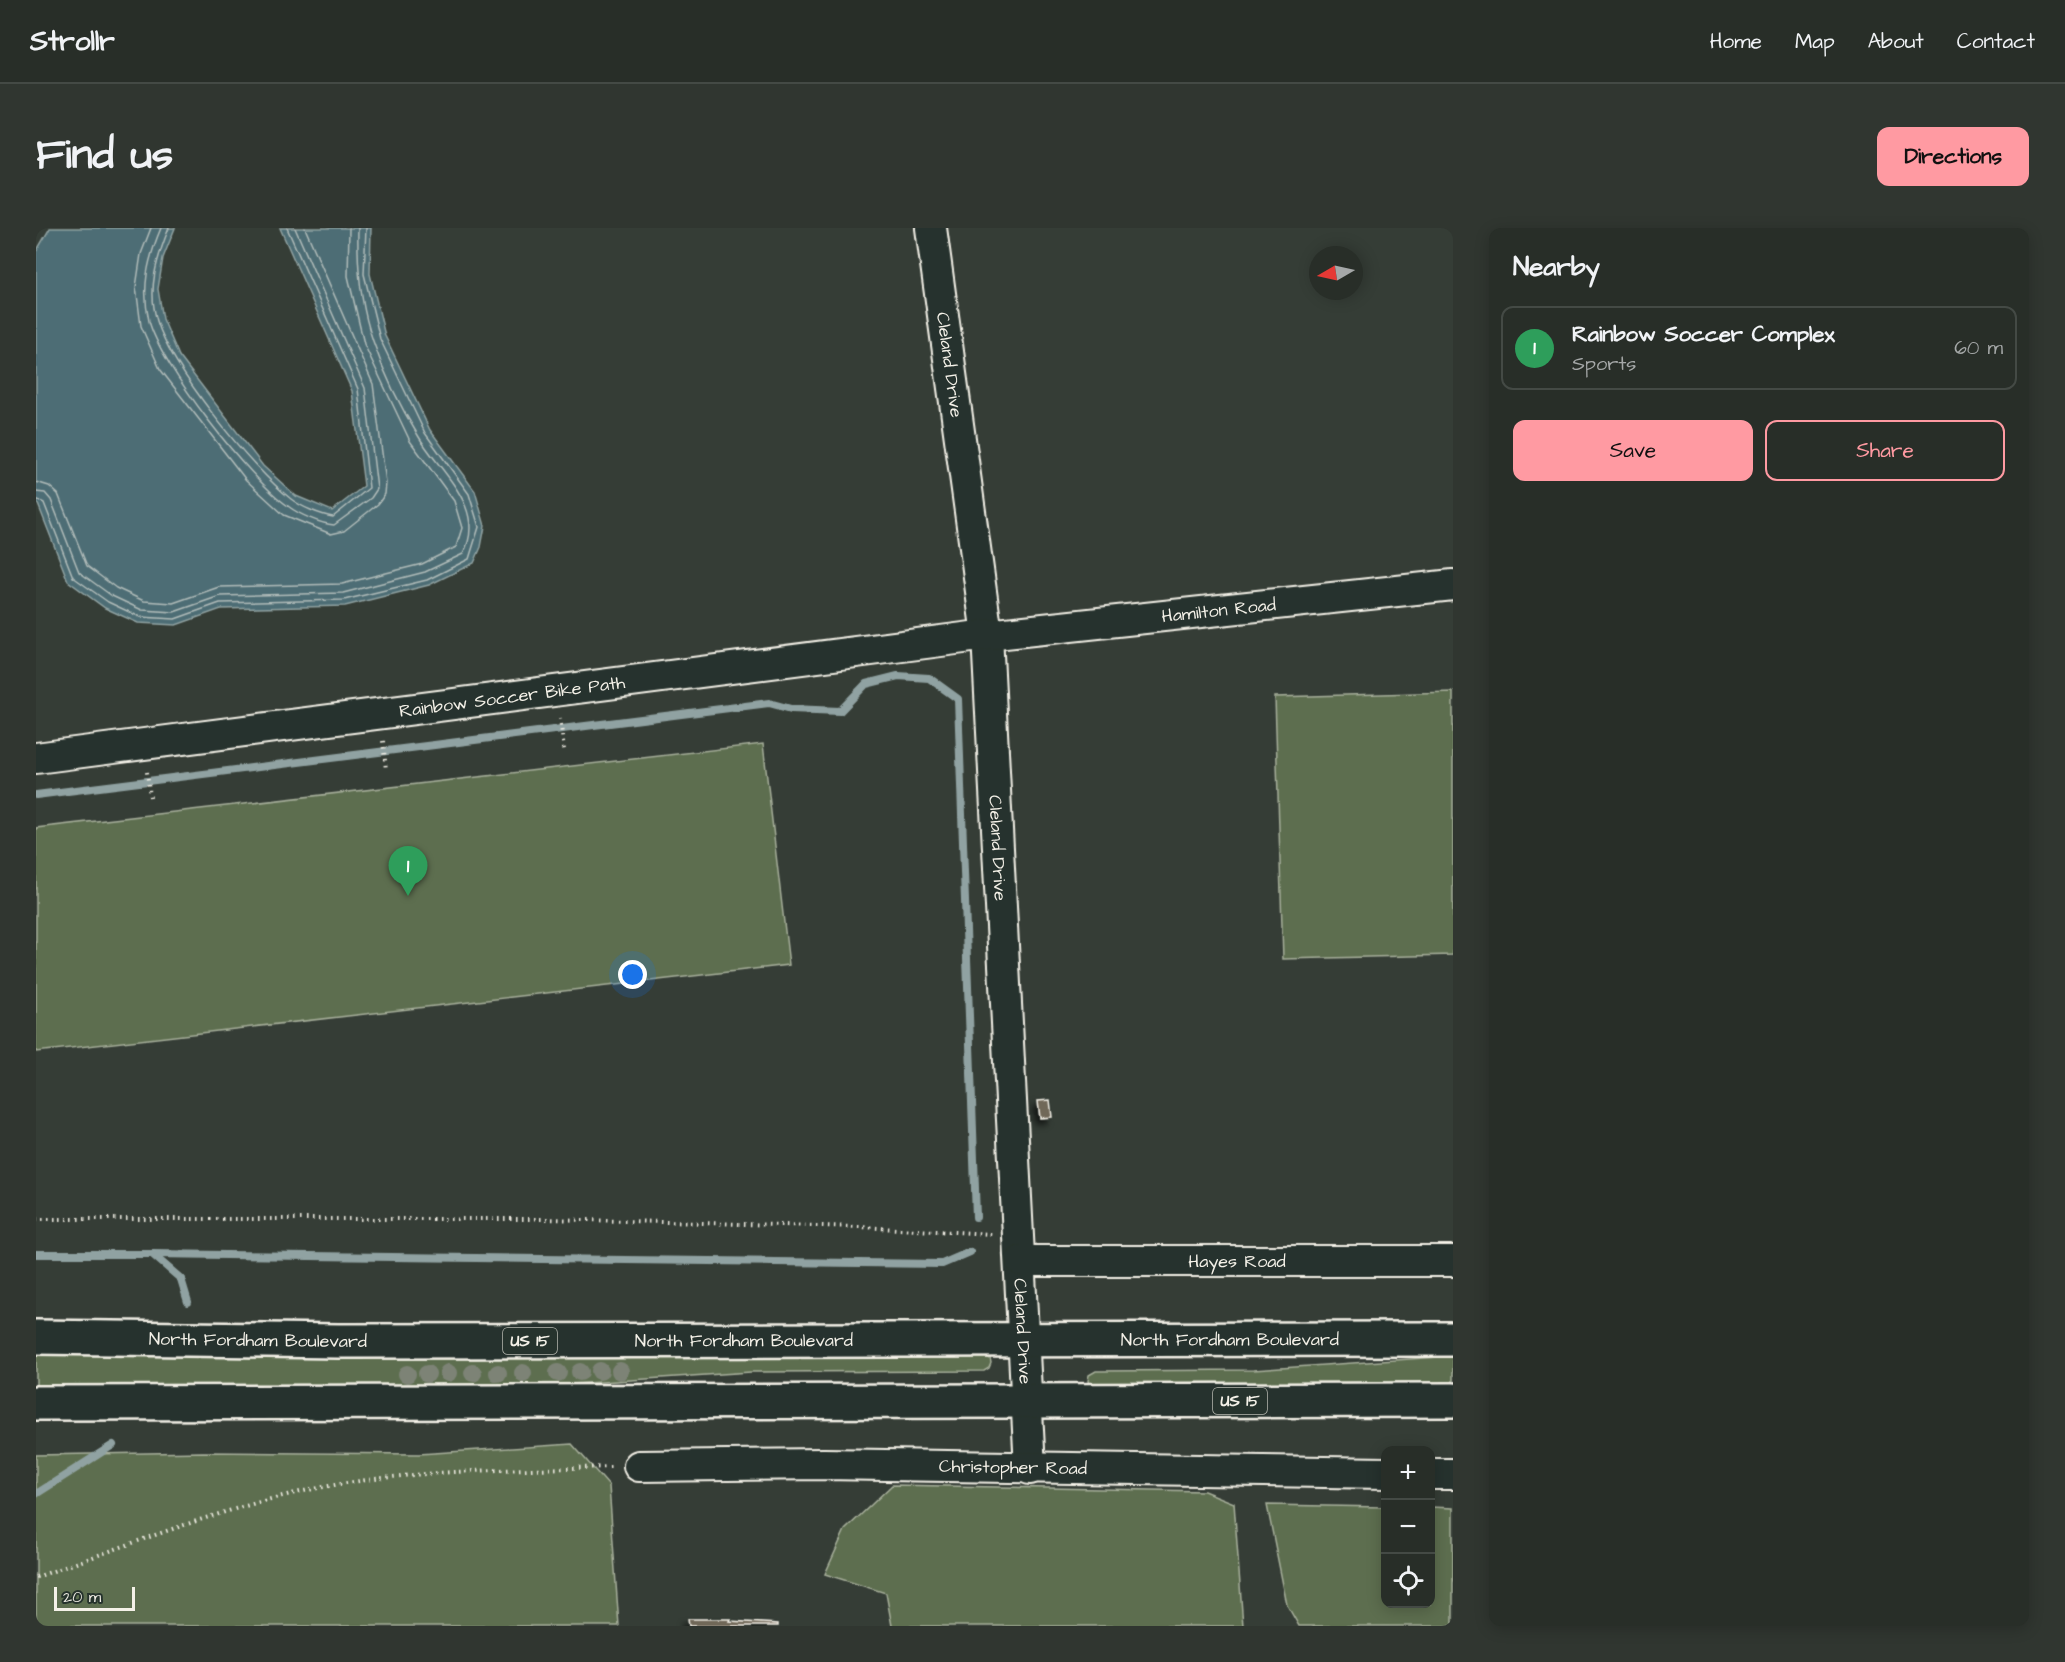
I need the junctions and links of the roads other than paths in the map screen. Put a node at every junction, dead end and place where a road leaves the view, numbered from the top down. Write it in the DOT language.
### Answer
graph roads {
  1 [pos="931,228"];
  2 [pos="1453,585"];
  3 [pos="987,635"];
  4 [pos="36,758"];
  5 [pos="1019,1248"];
  6 [pos="1453,1261"];
  7 [pos="36,1337"];
  8 [pos="1024,1339"];
  9 [pos="1453,1339"];
  10 [pos="1453,1400"];
  11 [pos="1027,1401"];
  12 [pos="36,1403"];
  13 [pos="639,1466"];
  14 [pos="1030,1469"];
  15 [pos="1381,1473"];
  16 [pos="1435,1474"];
  17 [pos="1453,1474"];
  1 -- 3 [label="street, Cleland Drive"];
  2 -- 3 [label="street, Hamilton Road"];
  3 -- 4 [label="street, Rainbow Soccer Bike Path"];
  3 -- 5 [label="street, Cleland Drive"];
  5 -- 6 [label="street, Hayes Road"];
  5 -- 8 [label="street, Cleland Drive"];
  7 -- 8 [label="highway, North Fordham Boulevard / US 15"];
  8 -- 9 [label="highway, North Fordham Boulevard / US 15"];
  8 -- 11 [label="street, Cleland Drive"];
  10 -- 11 [label="highway, US 15"];
  11 -- 12 [label="highway, US 15"];
  11 -- 14 [label="street, Cleland Drive"];
  13 -- 14 [label="street, Christopher Road"];
  14 -- 15 [label="street, Christopher Road"];
  16 -- 17 [label="street"];
}
